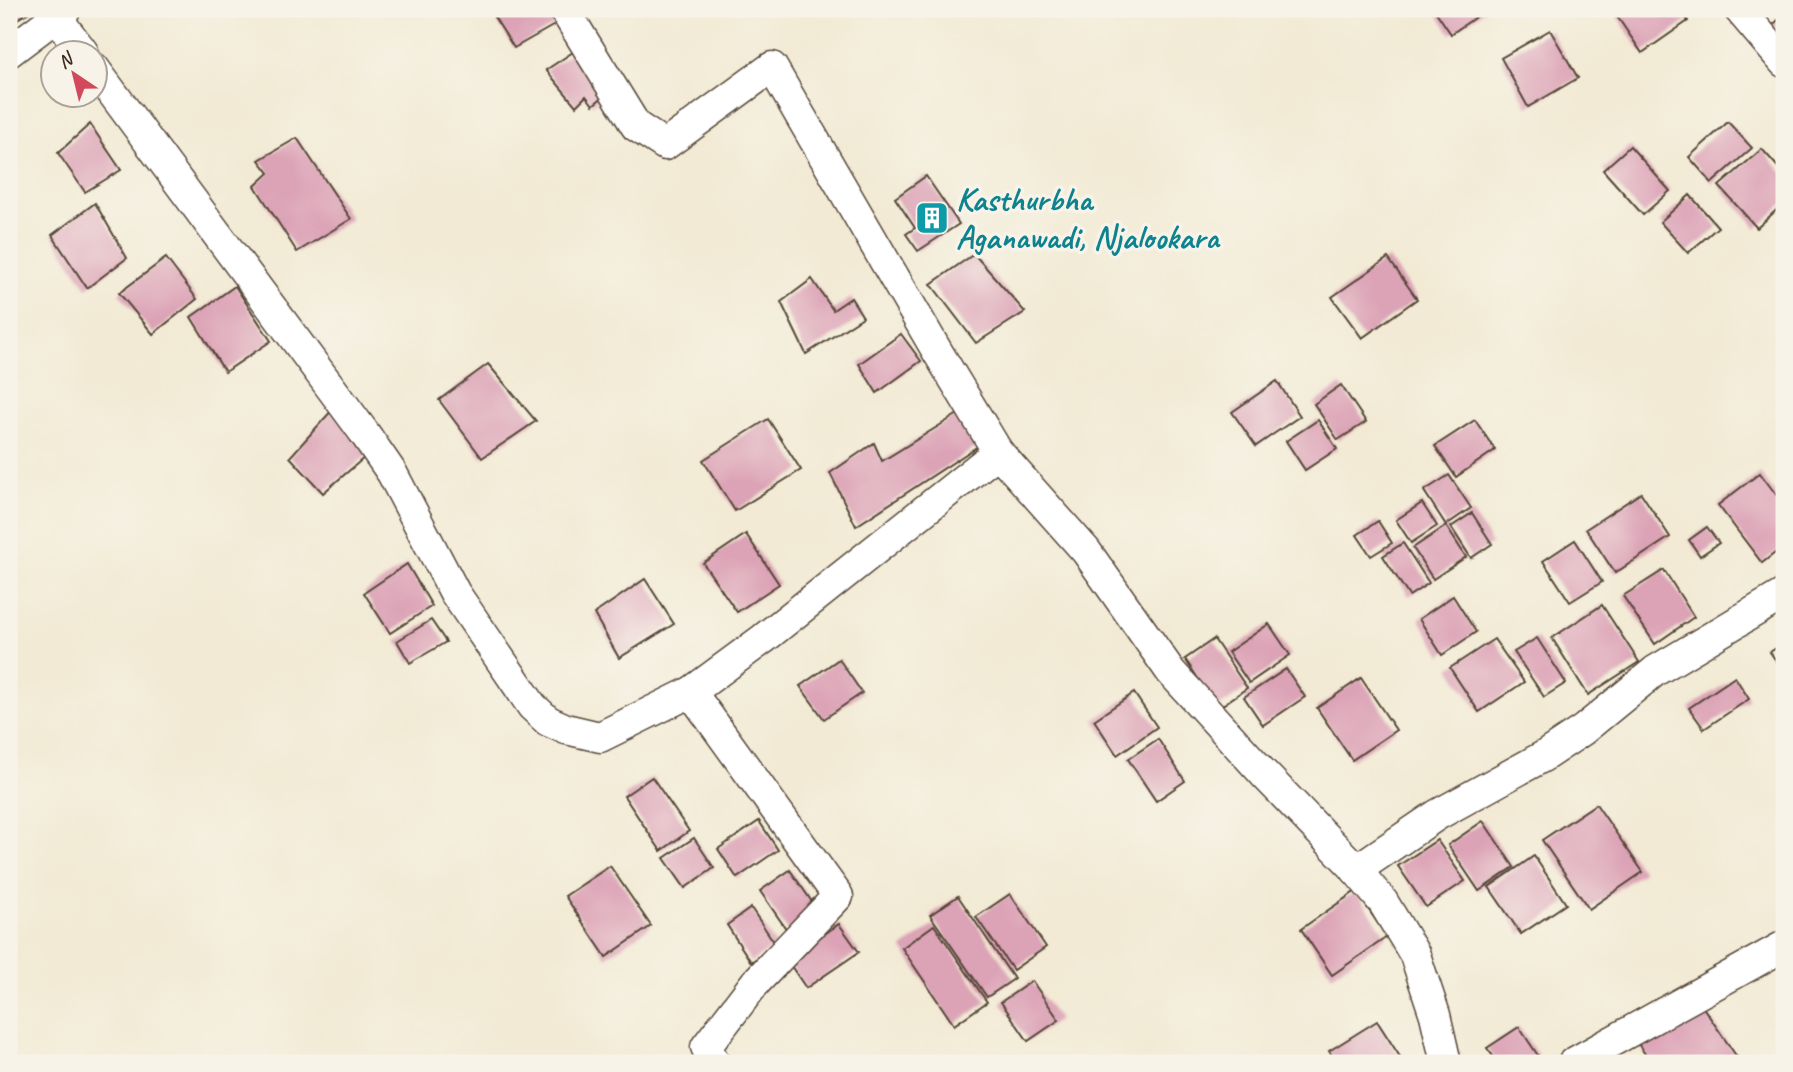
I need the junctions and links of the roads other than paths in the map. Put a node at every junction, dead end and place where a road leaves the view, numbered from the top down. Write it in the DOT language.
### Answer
graph roads {
  1 [pos="564,9"];
  2 [pos="1739,9"];
  3 [pos="57,11"];
  4 [pos="74,38"];
  5 [pos="9,52"];
  6 [pos="1784,62"];
  7 [pos="108,87"];
  8 [pos="998,452"];
  9 [pos="1784,594"];
  10 [pos="691,692"];
  11 [pos="1356,870"];
  12 [pos="1784,946"];
  13 [pos="715,1063"];
  14 [pos="1446,1063"];
  15 [pos="1573,1063"];
  1 -- 8 [label="street"];
  2 -- 6 [label="street"];
  3 -- 4 [label="street"];
  3 -- 5 [label="street"];
  7 -- 10 [label="street"];
  8 -- 10 [label="street"];
  8 -- 11 [label="street"];
  9 -- 11 [label="street"];
  10 -- 13 [label="street"];
  11 -- 14 [label="street"];
  12 -- 15 [label="street"];
}
